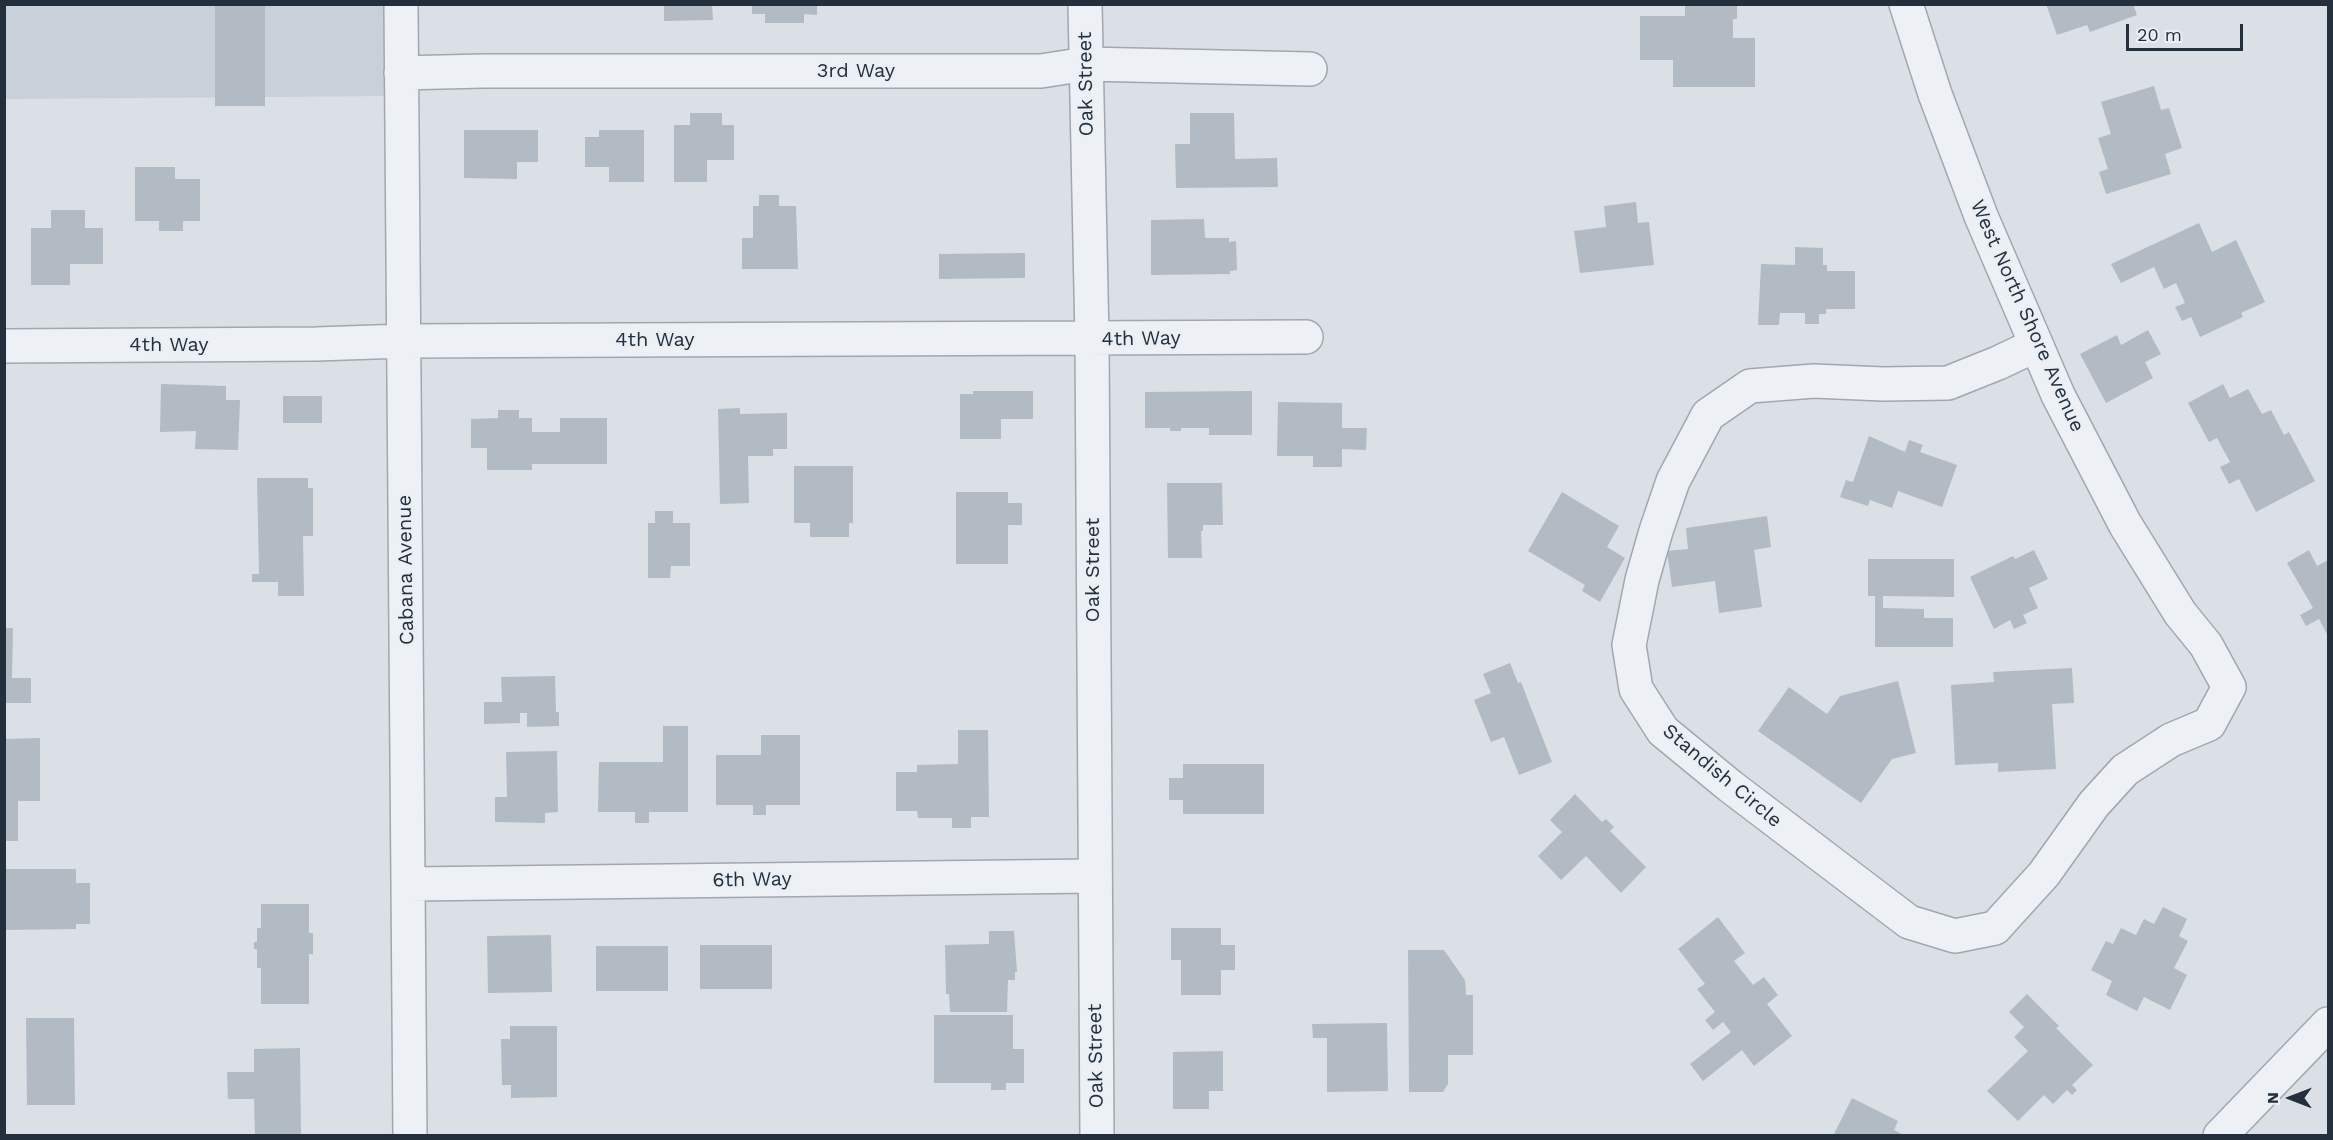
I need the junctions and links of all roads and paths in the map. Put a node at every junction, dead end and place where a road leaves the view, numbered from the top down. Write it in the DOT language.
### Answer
graph roads {
  1 [pos="401,4"];
  2 [pos="1084,4"];
  3 [pos="1906,4"];
  4 [pos="1086,64"];
  5 [pos="1310,69"];
  6 [pos="401,73"];
  7 [pos="1306,337"];
  8 [pos="1092,339"];
  9 [pos="404,341"];
  10 [pos="2036,345"];
  11 [pos="4,346"];
  12 [pos="2180,613"];
  13 [pos="1094,876"];
  14 [pos="410,884"];
  15 [pos="2328,1024"];
  16 [pos="410,1136"];
  17 [pos="1097,1136"];
  18 [pos="2220,1136"];
  1 -- 6 [label="street, Cabana Avenue"];
  2 -- 4 [label="street, Oak Street"];
  3 -- 10 [label="street, West North Shore Avenue"];
  4 -- 5 [label="street, 3rd Way"];
  4 -- 6 [label="street, 3rd Way"];
  4 -- 8 [label="street, Oak Street"];
  6 -- 9 [label="street, Cabana Avenue"];
  7 -- 8 [label="street, 4th Way"];
  8 -- 9 [label="street, 4th Way"];
  8 -- 13 [label="street, Oak Street"];
  9 -- 11 [label="street, 4th Way"];
  9 -- 14 [label="street, Cabana Avenue"];
  10 -- 12 [label="street, West North Shore Avenue"];
  10 -- 12 [label="street, Standish Circle"];
  13 -- 14 [label="street, 6th Way"];
  13 -- 17 [label="street, Oak Street"];
  14 -- 16 [label="street, Cabana Avenue"];
  15 -- 18 [label="street"];
}
